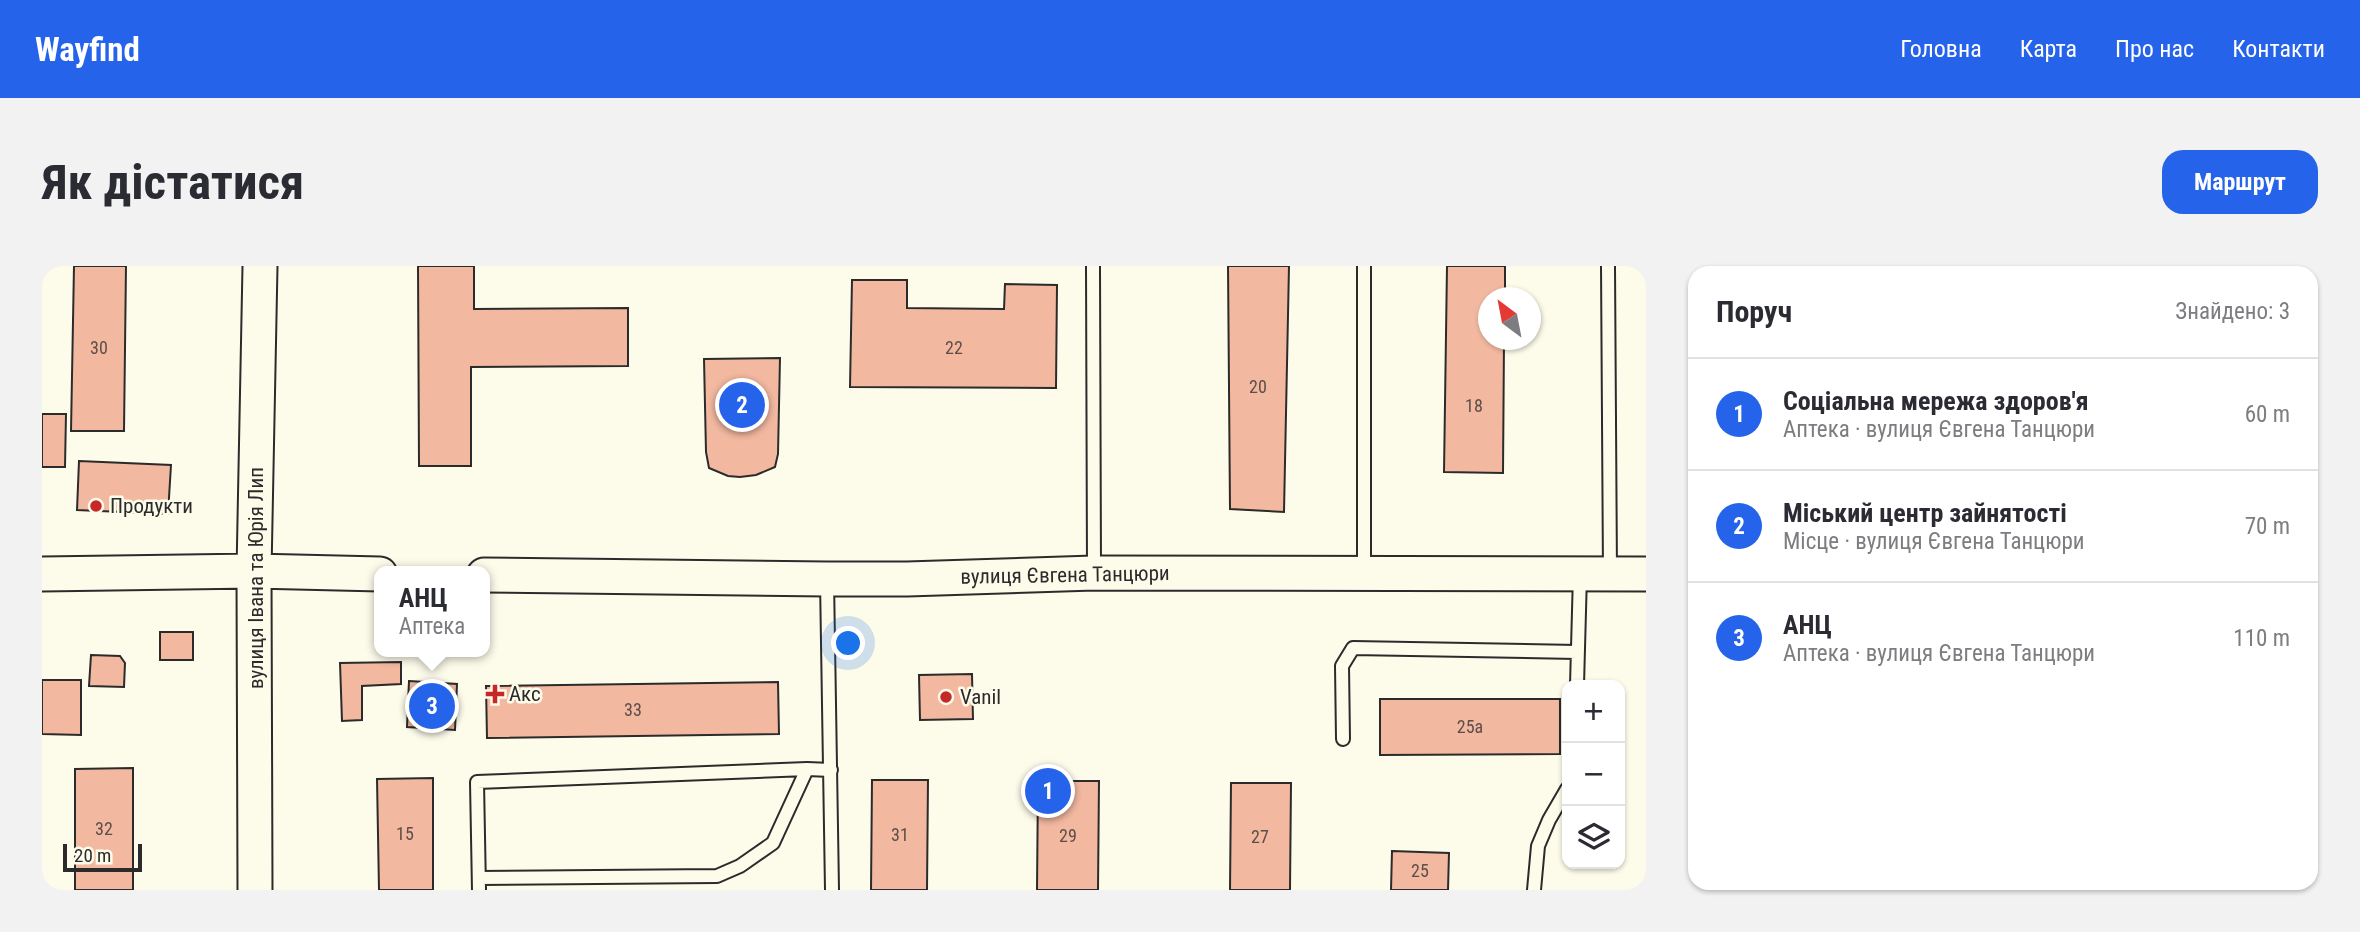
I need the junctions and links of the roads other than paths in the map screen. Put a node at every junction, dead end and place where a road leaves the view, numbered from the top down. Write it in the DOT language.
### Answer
graph roads {
  1 [pos="260,266"];
  2 [pos="1093,266"];
  3 [pos="1364,266"];
  4 [pos="1608,266"];
  5 [pos="254,571"];
  6 [pos="374,573"];
  7 [pos="1094,573"];
  8 [pos="1364,573"];
  9 [pos="1595,573"];
  10 [pos="42,574"];
  11 [pos="1646,574"];
  12 [pos="490,575"];
  13 [pos="827,579"];
  14 [pos="1577,652"];
  15 [pos="1577,680"];
  16 [pos="1343,738"];
  17 [pos="807,768"];
  18 [pos="831,770"];
  19 [pos="1562,798"];
  20 [pos="479,884"];
  21 [pos="255,890"];
  22 [pos="832,890"];
  23 [pos="1534,890"];
  1 -- 5 [label="street, вулиця Івана та Юрія Лип"];
  2 -- 7 [label="lane"];
  3 -- 8 [label="lane"];
  4 -- 9 [label="lane"];
  5 -- 6 [label="street"];
  5 -- 10 [label="street"];
  5 -- 21 [label="street, вулиця Івана та Юрія Лип"];
  7 -- 8 [label="street, вулиця Євгена Танцюри"];
  7 -- 13 [label="street, вулиця Євгена Танцюри"];
  8 -- 9 [label="street, вулиця Євгена Танцюри"];
  9 -- 11 [label="street, вулиця Євгена Танцюри"];
  9 -- 14 [label="lane"];
  12 -- 13 [label="street, вулиця Євгена Танцюри"];
  13 -- 18 [label="lane"];
  14 -- 15 [label="lane"];
  14 -- 16 [label="lane"];
  17 -- 18 [label="lane"];
  17 -- 20 [label="lane"];
  17 -- 20 [label="lane"];
  18 -- 22 [label="lane"];
  19 -- 23 [label="lane"];
}
